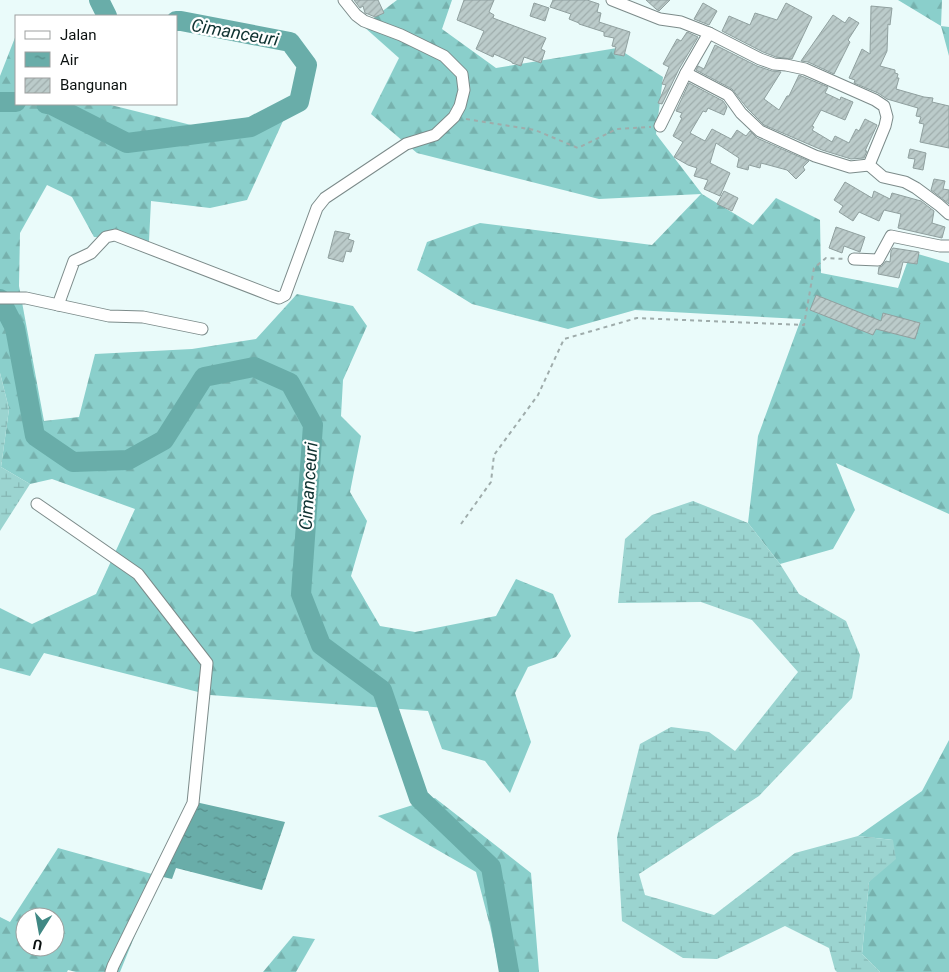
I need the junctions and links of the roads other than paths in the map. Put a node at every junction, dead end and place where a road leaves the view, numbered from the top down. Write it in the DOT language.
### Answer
graph roads {
  1 [pos="344,0"];
  2 [pos="612,0"];
  3 [pos="709,34"];
  4 [pos="686,74"];
  5 [pos="660,126"];
  6 [pos="869,165"];
  7 [pos="949,214"];
  8 [pos="949,246"];
  9 [pos="854,259"];
  10 [pos="0,298"];
  11 [pos="58,305"];
  12 [pos="202,329"];
  13 [pos="37,504"];
  14 [pos="111,972"];
  1 -- 11 [label="street"];
  2 -- 3 [label="street"];
  3 -- 4 [label="street"];
  3 -- 6 [label="street"];
  4 -- 5 [label="street"];
  4 -- 6 [label="street"];
  6 -- 7 [label="street"];
  8 -- 9 [label="street"];
  10 -- 11 [label="street"];
  11 -- 12 [label="street"];
  13 -- 14 [label="street"];
}
